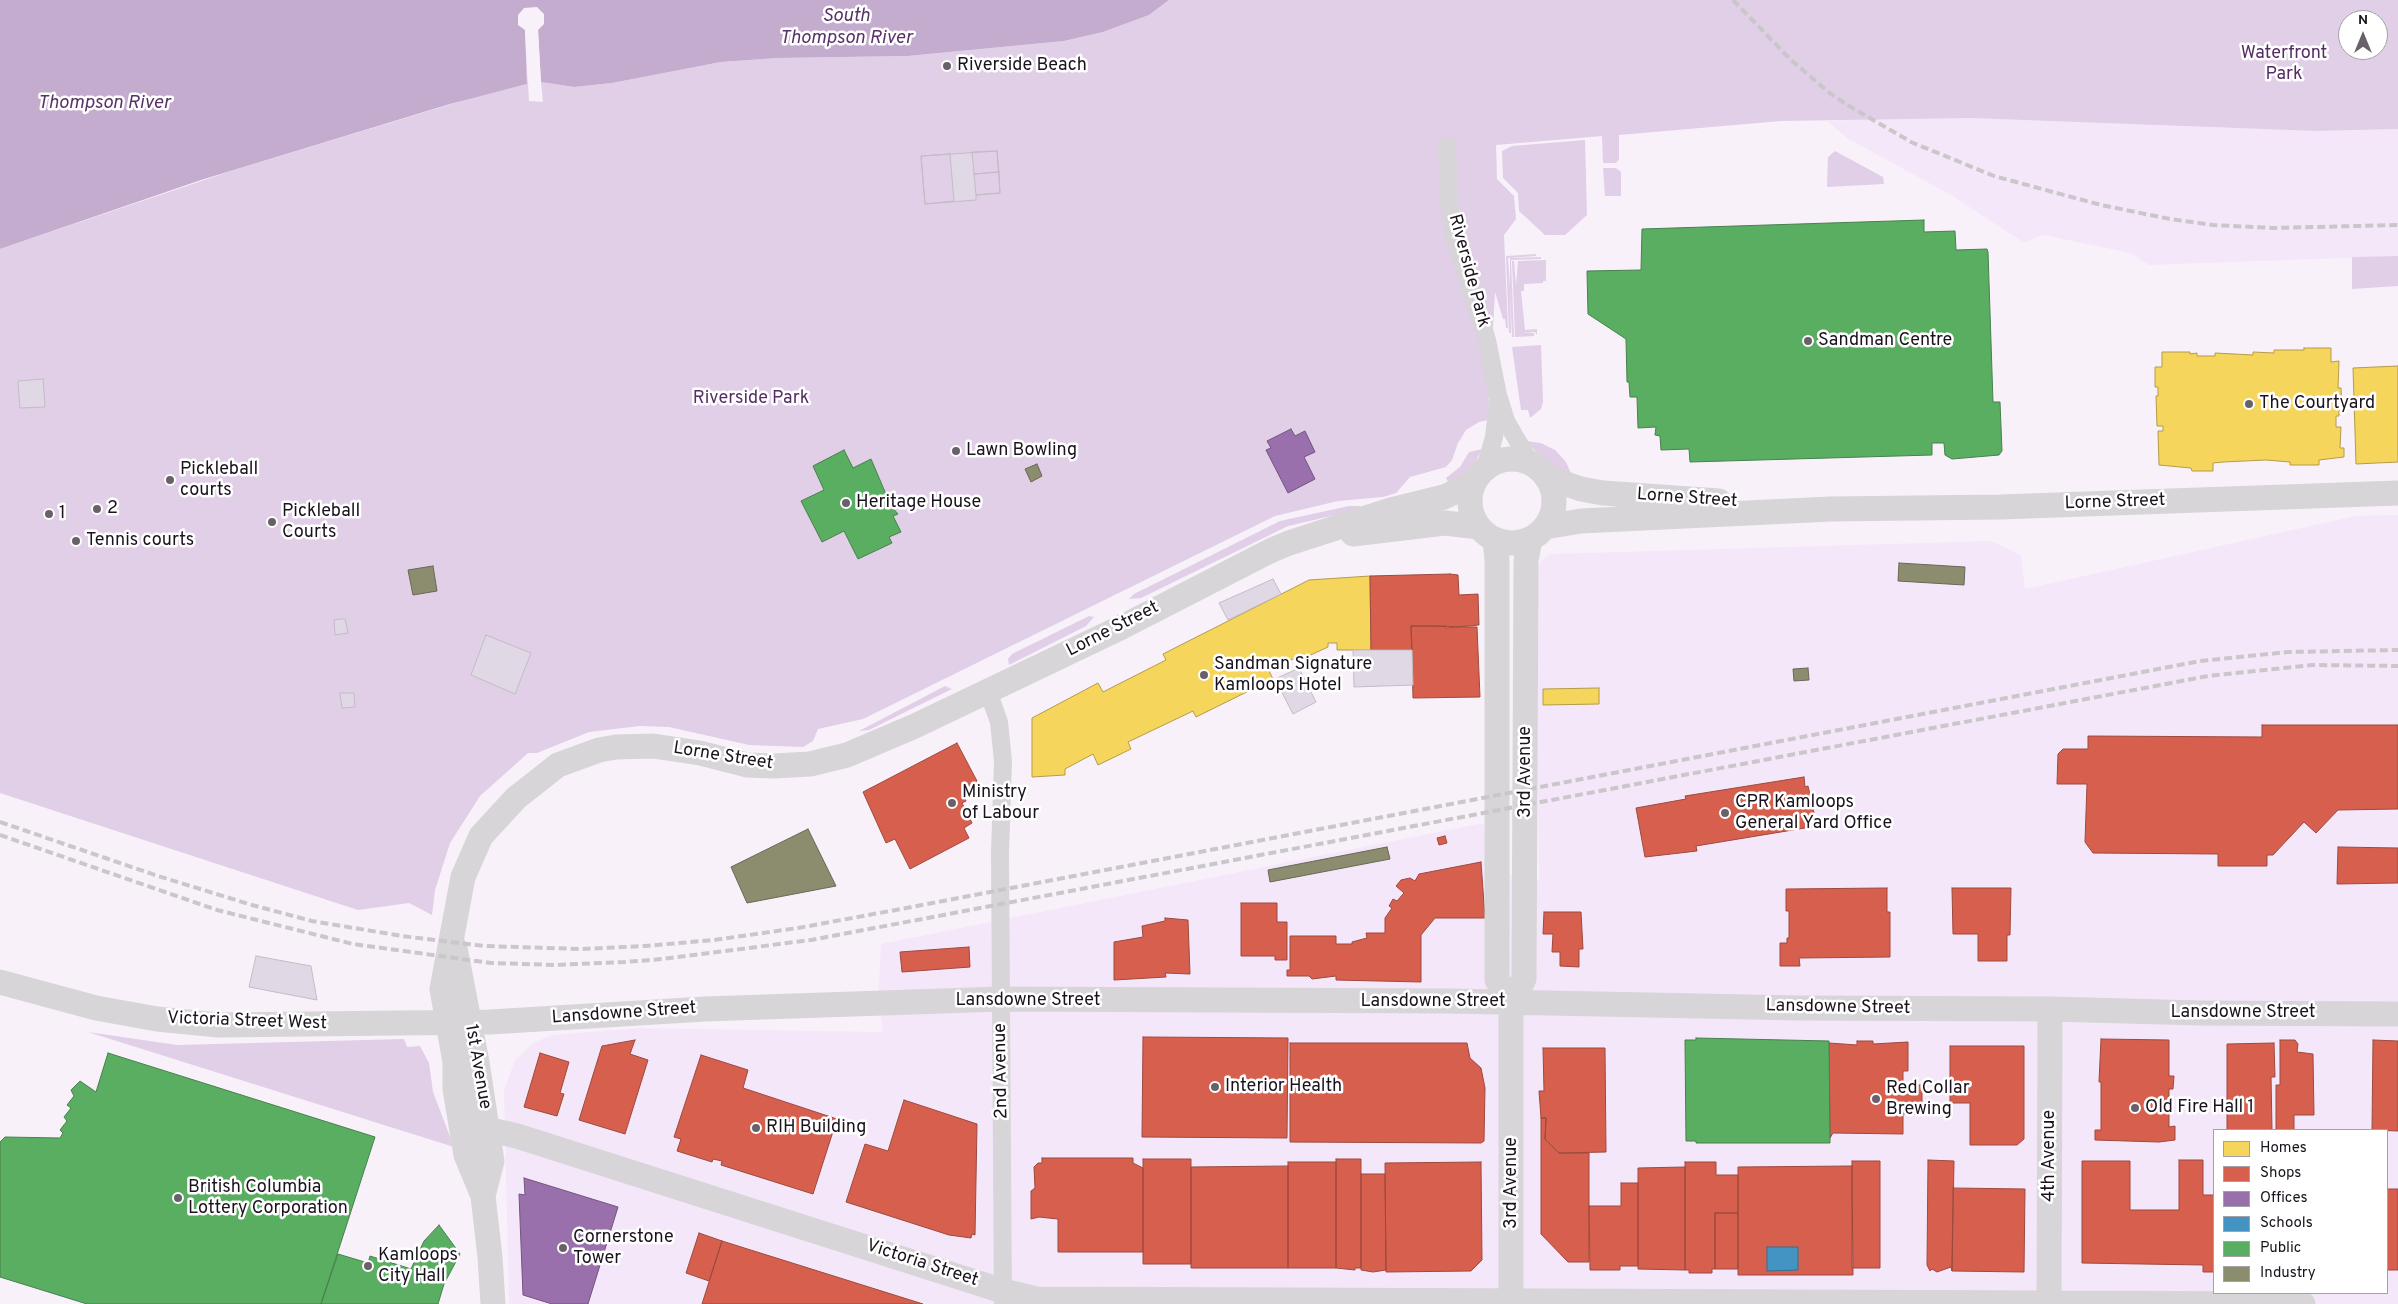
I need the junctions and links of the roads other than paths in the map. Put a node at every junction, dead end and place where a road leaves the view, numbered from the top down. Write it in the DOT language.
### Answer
graph roads {
  1 [pos="1447,146"];
  2 [pos="1498,395"];
  3 [pos="1538,470"];
  4 [pos="1480,476"];
  5 [pos="2398,493"];
  6 [pos="1831,509"];
  7 [pos="1487,533"];
  8 [pos="1538,533"];
  9 [pos="1289,543"];
  10 [pos="988,691"];
  11 [pos="0,982"];
  12 [pos="1001,999"];
  13 [pos="1511,1002"];
  14 [pos="2050,1009"];
  15 [pos="2398,1014"];
  16 [pos="458,1022"];
  17 [pos="455,1062"];
  18 [pos="487,1128"];
  19 [pos="483,1196"];
  20 [pos="1003,1297"];
  21 [pos="1511,1303"];
  22 [pos="2048,1303"];
  23 [pos="493,1304"];
  24 [pos="2303,1304"];
  1 -- 2 [label="street, Riverside Park"];
  2 -- 3 [label="street, Riverside Park"];
  2 -- 4 [label="street, Riverside Park"];
  3 -- 4 [label="street"];
  3 -- 6 [label="street, Lorne Street"];
  3 -- 8 [label="street"];
  4 -- 7 [label="street"];
  4 -- 9 [label="street, Lorne Street"];
  5 -- 6 [label="street, Lorne Street"];
  6 -- 8 [label="street, Lorne Street"];
  7 -- 8 [label="street"];
  7 -- 9 [label="street, Lorne Street"];
  7 -- 13 [label="street, 3rd Avenue"];
  8 -- 13 [label="street, 3rd Avenue"];
  9 -- 10 [label="street, Lorne Street"];
  10 -- 12 [label="street, 2nd Avenue"];
  10 -- 16 [label="street, Lorne Street"];
  11 -- 16 [label="street, Victoria Street West"];
  12 -- 13 [label="street, Lansdowne Street"];
  12 -- 16 [label="street, Lansdowne Street"];
  12 -- 20 [label="street, 2nd Avenue"];
  13 -- 14 [label="street, Lansdowne Street"];
  13 -- 21 [label="street, 3rd Avenue"];
  14 -- 15 [label="street, Lansdowne Street"];
  14 -- 22 [label="street, 4th Avenue"];
  16 -- 17 [label="street, 1st Avenue"];
  16 -- 18 [label="street, 1st Avenue"];
  17 -- 18 [label="street"];
  17 -- 19 [label="street, 1st Avenue"];
  18 -- 19 [label="street, 1st Avenue"];
  18 -- 20 [label="street, Victoria Street"];
  19 -- 23 [label="street, 1st Avenue"];
  20 -- 21 [label="street, Victoria Street"];
  21 -- 22 [label="street, Victoria Street"];
  22 -- 24 [label="street, Victoria Street"];
}
